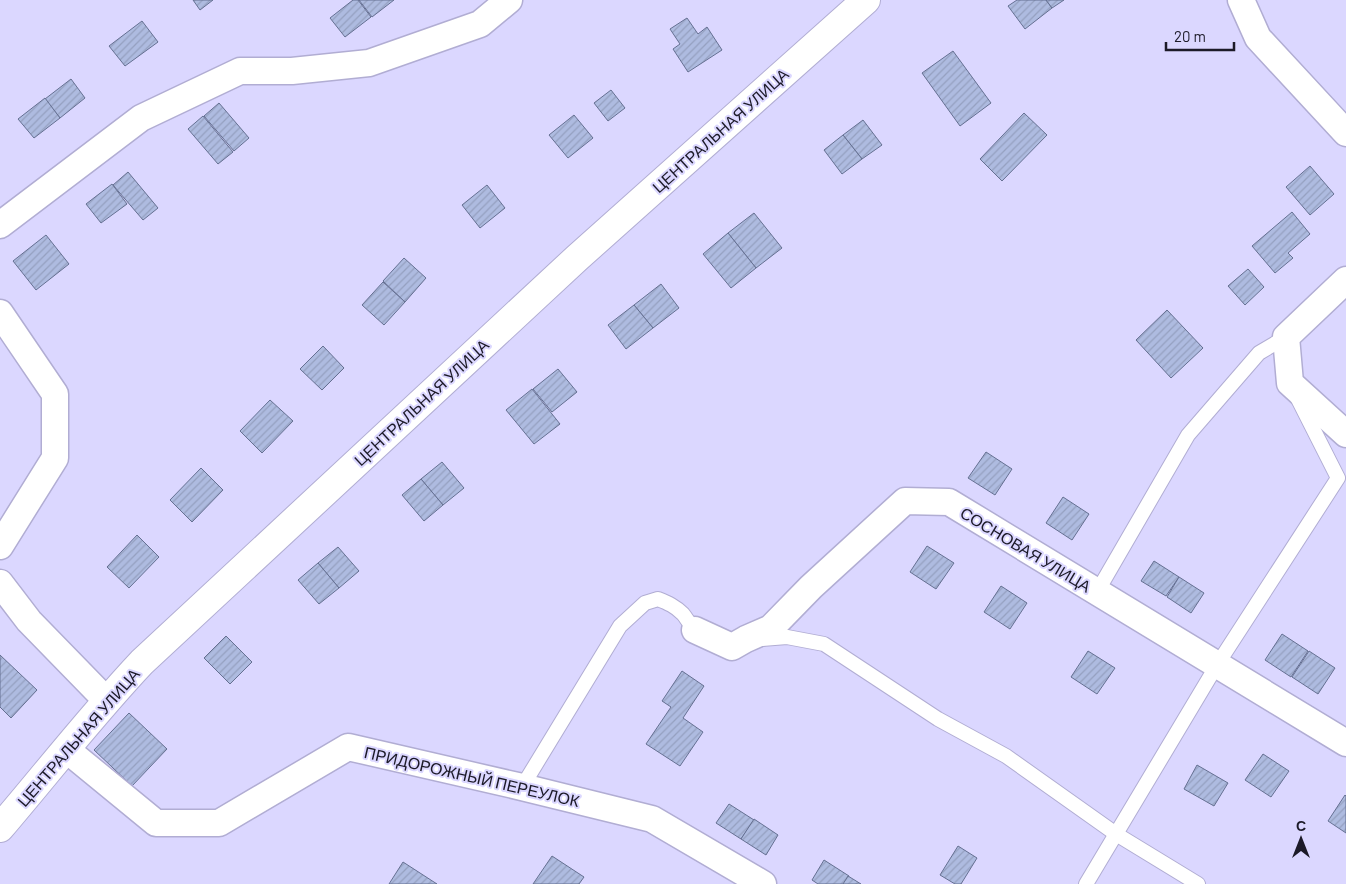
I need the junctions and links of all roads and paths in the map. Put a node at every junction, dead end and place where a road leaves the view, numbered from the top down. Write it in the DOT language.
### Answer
graph roads {
  1 [pos="509,0"];
  2 [pos="866,0"];
  3 [pos="1241,0"];
  4 [pos="1346,134"];
  5 [pos="0,225"];
  6 [pos="1346,280"];
  7 [pos="0,313"];
  8 [pos="1286,338"];
  9 [pos="1290,383"];
  10 [pos="1346,434"];
  11 [pos="0,546"];
  12 [pos="0,583"];
  13 [pos="1097,592"];
  14 [pos="694,630"];
  15 [pos="732,647"];
  16 [pos="1217,665"];
  17 [pos="106,700"];
  18 [pos="1346,743"];
  19 [pos="66,750"];
  20 [pos="522,786"];
  21 [pos="0,828"];
  22 [pos="1116,834"];
  23 [pos="762,884"];
  24 [pos="1086,884"];
  25 [pos="1198,884"];
  1 -- 5 [label="street"];
  2 -- 17 [label="street, ЦЕНТРАЛЬНАЯ УЛИЦА"];
  3 -- 4 [label="street"];
  6 -- 8 [label="street"];
  7 -- 11 [label="street"];
  8 -- 9 [label="street"];
  8 -- 13 [label="lane"];
  9 -- 10 [label="street"];
  9 -- 16 [label="lane"];
  12 -- 17 [label="street"];
  13 -- 15 [label="street, СОСНОВАЯ УЛИЦА"];
  13 -- 16 [label="street, СОСНОВАЯ УЛИЦА"];
  14 -- 15 [label="street"];
  14 -- 20 [label="lane"];
  15 -- 22 [label="lane"];
  16 -- 18 [label="street, СОСНОВАЯ УЛИЦА"];
  16 -- 22 [label="lane"];
  17 -- 19 [label="street, ЦЕНТРАЛЬНАЯ УЛИЦА"];
  19 -- 20 [label="street, ПРИДОРОЖНЫЙ ПЕРЕУЛОК"];
  19 -- 21 [label="street, ЦЕНТРАЛЬНАЯ УЛИЦА"];
  20 -- 23 [label="street, ПРИДОРОЖНЫЙ ПЕРЕУЛОК"];
  22 -- 24 [label="lane"];
  22 -- 25 [label="lane"];
}
